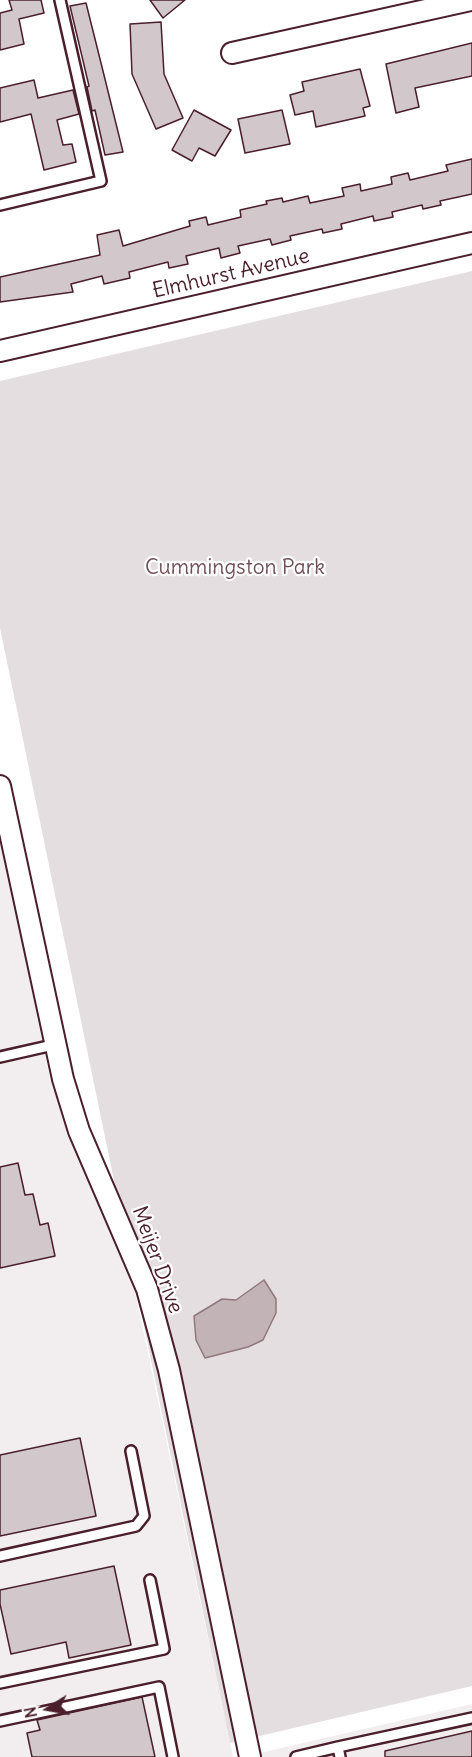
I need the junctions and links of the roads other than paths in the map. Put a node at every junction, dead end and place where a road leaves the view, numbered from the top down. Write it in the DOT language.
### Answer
graph roads {
  1 [pos="60,0"];
  2 [pos="471,0"];
  3 [pos="232,53"];
  4 [pos="0,205"];
  5 [pos="472,243"];
  6 [pos="0,351"];
  7 [pos="0,786"];
  8 [pos="53,1045"];
  9 [pos="0,1057"];
  10 [pos="131,1451"];
  11 [pos="0,1556"];
  12 [pos="150,1580"];
  13 [pos="0,1683"];
  14 [pos="472,1718"];
  15 [pos="0,1721"];
  16 [pos="339,1752"];
  17 [pos="173,1757"];
  18 [pos="250,1757"];
  19 [pos="296,1757"];
  1 -- 4 [label="lane"];
  2 -- 3 [label="street"];
  5 -- 6 [label="street, Elmhurst Avenue"];
  7 -- 8 [label="street, Meijer Drive"];
  8 -- 9 [label="lane"];
  8 -- 18 [label="street, Meijer Drive"];
  10 -- 11 [label="lane"];
  12 -- 13 [label="lane"];
  14 -- 16 [label="lane"];
  15 -- 17 [label="lane"];
  16 -- 19 [label="lane"];
}
